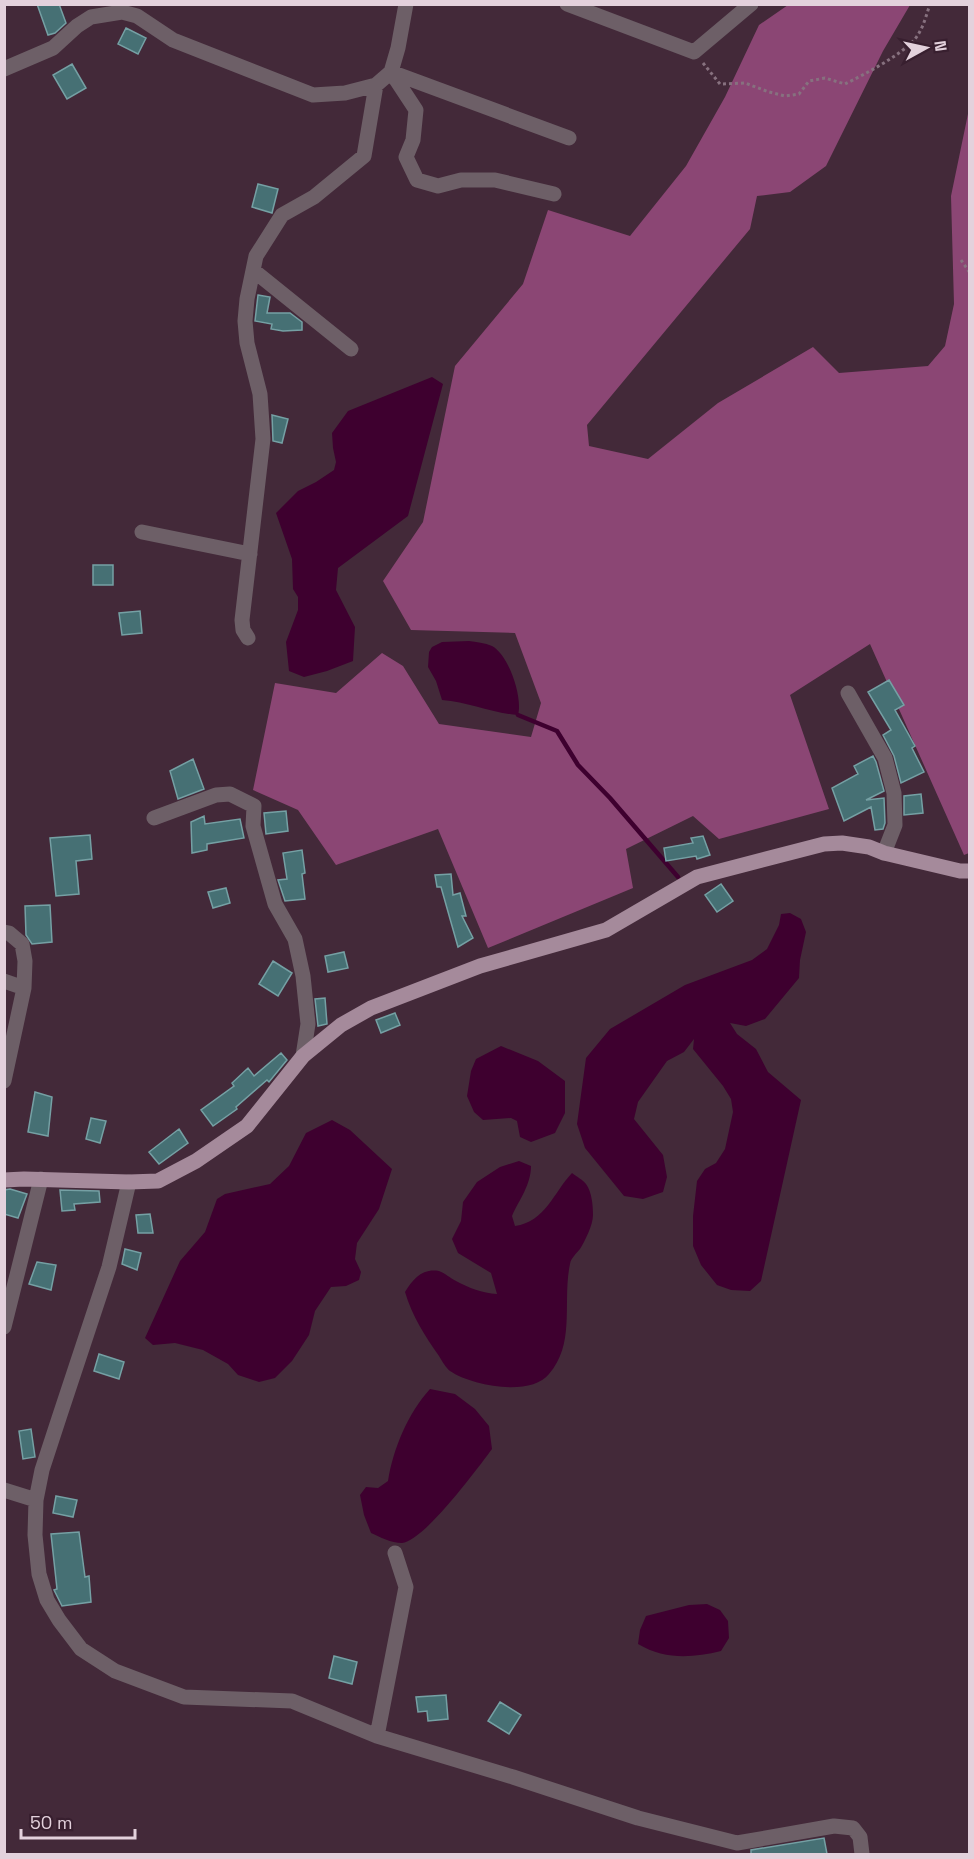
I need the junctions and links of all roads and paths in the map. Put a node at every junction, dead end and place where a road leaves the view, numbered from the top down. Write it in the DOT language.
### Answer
graph roads {
  1 [pos="406,4"];
  2 [pos="567,4"];
  3 [pos="751,4"];
  4 [pos="930,4"];
  5 [pos="694,52"];
  6 [pos="4,69"];
  7 [pos="391,72"];
  8 [pos="376,85"];
  9 [pos="568,138"];
  10 [pos="554,194"];
  11 [pos="961,260"];
  12 [pos="253,270"];
  13 [pos="969,273"];
  14 [pos="351,349"];
  15 [pos="142,532"];
  16 [pos="250,554"];
  17 [pos="248,638"];
  18 [pos="848,693"];
  19 [pos="154,818"];
  20 [pos="884,853"];
  21 [pos="969,871"];
  22 [pos="4,932"];
  23 [pos="4,981"];
  24 [pos="24,988"];
  25 [pos="11,1018"];
  26 [pos="7,1052"];
  27 [pos="303,1056"];
  28 [pos="4,1081"];
  29 [pos="41,1179"];
  30 [pos="4,1180"];
  31 [pos="129,1182"];
  32 [pos="4,1327"];
  33 [pos="4,1490"];
  34 [pos="36,1500"];
  35 [pos="395,1553"];
  36 [pos="377,1736"];
  37 [pos="862,1854"];
  1 -- 7 [label="street"];
  2 -- 5 [label="street"];
  3 -- 5 [label="street"];
  4 -- 5 [label="path"];
  6 -- 8 [label="street"];
  7 -- 8 [label="street"];
  7 -- 9 [label="street"];
  7 -- 10 [label="street"];
  8 -- 12 [label="street"];
  11 -- 13 [label="path"];
  12 -- 14 [label="street"];
  12 -- 16 [label="street"];
  15 -- 16 [label="street"];
  16 -- 17 [label="street"];
  18 -- 20 [label="street"];
  19 -- 27 [label="street"];
  20 -- 21 [label="main road"];
  20 -- 27 [label="main road"];
  22 -- 24 [label="street"];
  23 -- 24 [label="street"];
  24 -- 25 [label="street"];
  25 -- 26 [label="street"];
  26 -- 28 [label="street"];
  27 -- 31 [label="main road"];
  29 -- 30 [label="main road"];
  29 -- 31 [label="main road"];
  29 -- 32 [label="street"];
  31 -- 34 [label="street"];
  33 -- 34 [label="street"];
  34 -- 36 [label="street"];
  35 -- 36 [label="street"];
  36 -- 37 [label="street"];
}
